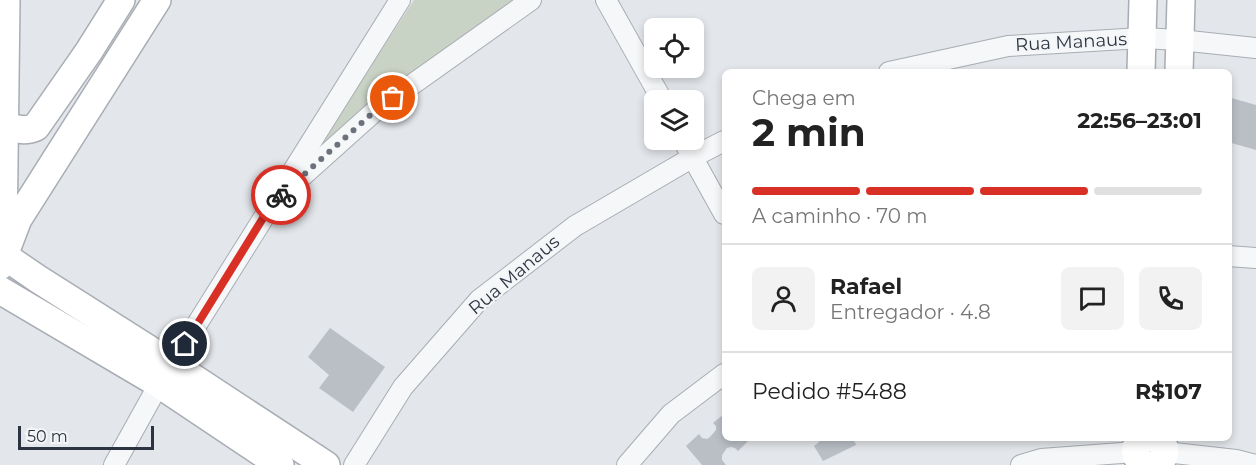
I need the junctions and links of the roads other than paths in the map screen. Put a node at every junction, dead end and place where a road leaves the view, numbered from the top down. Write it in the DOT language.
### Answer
graph roads {
  1 [pos="6,0"];
  2 [pos="121,0"];
  3 [pos="158,0"];
  4 [pos="400,0"];
  5 [pos="531,0"];
  6 [pos="606,0"];
  7 [pos="1143,0"];
  8 [pos="1181,0"];
  9 [pos="1142,38"];
  10 [pos="1180,40"];
  11 [pos="1256,48"];
  12 [pos="903,69"];
  13 [pos="1141,69"];
  14 [pos="1179,69"];
  15 [pos="656,90"];
  16 [pos="5,126"];
  17 [pos="722,141"];
  18 [pos="704,145"];
  19 [pos="685,150"];
  20 [pos="689,150"];
  21 [pos="273,202"];
  22 [pos="722,210"];
  23 [pos="1232,256"];
  24 [pos="1,258"];
  25 [pos="1256,258"];
  26 [pos="0,290"];
  27 [pos="165,374"];
  28 [pos="722,376"];
  29 [pos="1150,452"];
  30 [pos="114,465"];
  31 [pos="280,465"];
  32 [pos="326,465"];
  33 [pos="354,465"];
  34 [pos="627,465"];
  35 [pos="1021,465"];
  36 [pos="1256,465"];
  1 -- 16 [label="main road"];
  2 -- 16 [label="main road"];
  3 -- 24 [label="main road"];
  4 -- 21 [label="street"];
  5 -- 21 [label="street"];
  6 -- 15 [label="street"];
  7 -- 9 [label="main road"];
  8 -- 10 [label="main road"];
  9 -- 10 [label="street, Rua Manaus"];
  9 -- 12 [label="street, Rua Manaus"];
  9 -- 13 [label="main road"];
  10 -- 11 [label="street, Rua Manaus"];
  10 -- 14 [label="main road"];
  16 -- 24 [label="main road"];
  17 -- 18 [label="street, Rua Manaus"];
  19 -- 33 [label="street, Rua Manaus"];
  20 -- 22 [label="street"];
  21 -- 27 [label="street"];
  23 -- 25 [label="street"];
  24 -- 27 [label="main road"];
  26 -- 27 [label="main road"];
  27 -- 30 [label="street"];
  27 -- 31 [label="main road"];
  27 -- 32 [label="main road"];
  28 -- 34 [label="street"];
  29 -- 35 [label="street"];
  29 -- 36 [label="street"];
}
